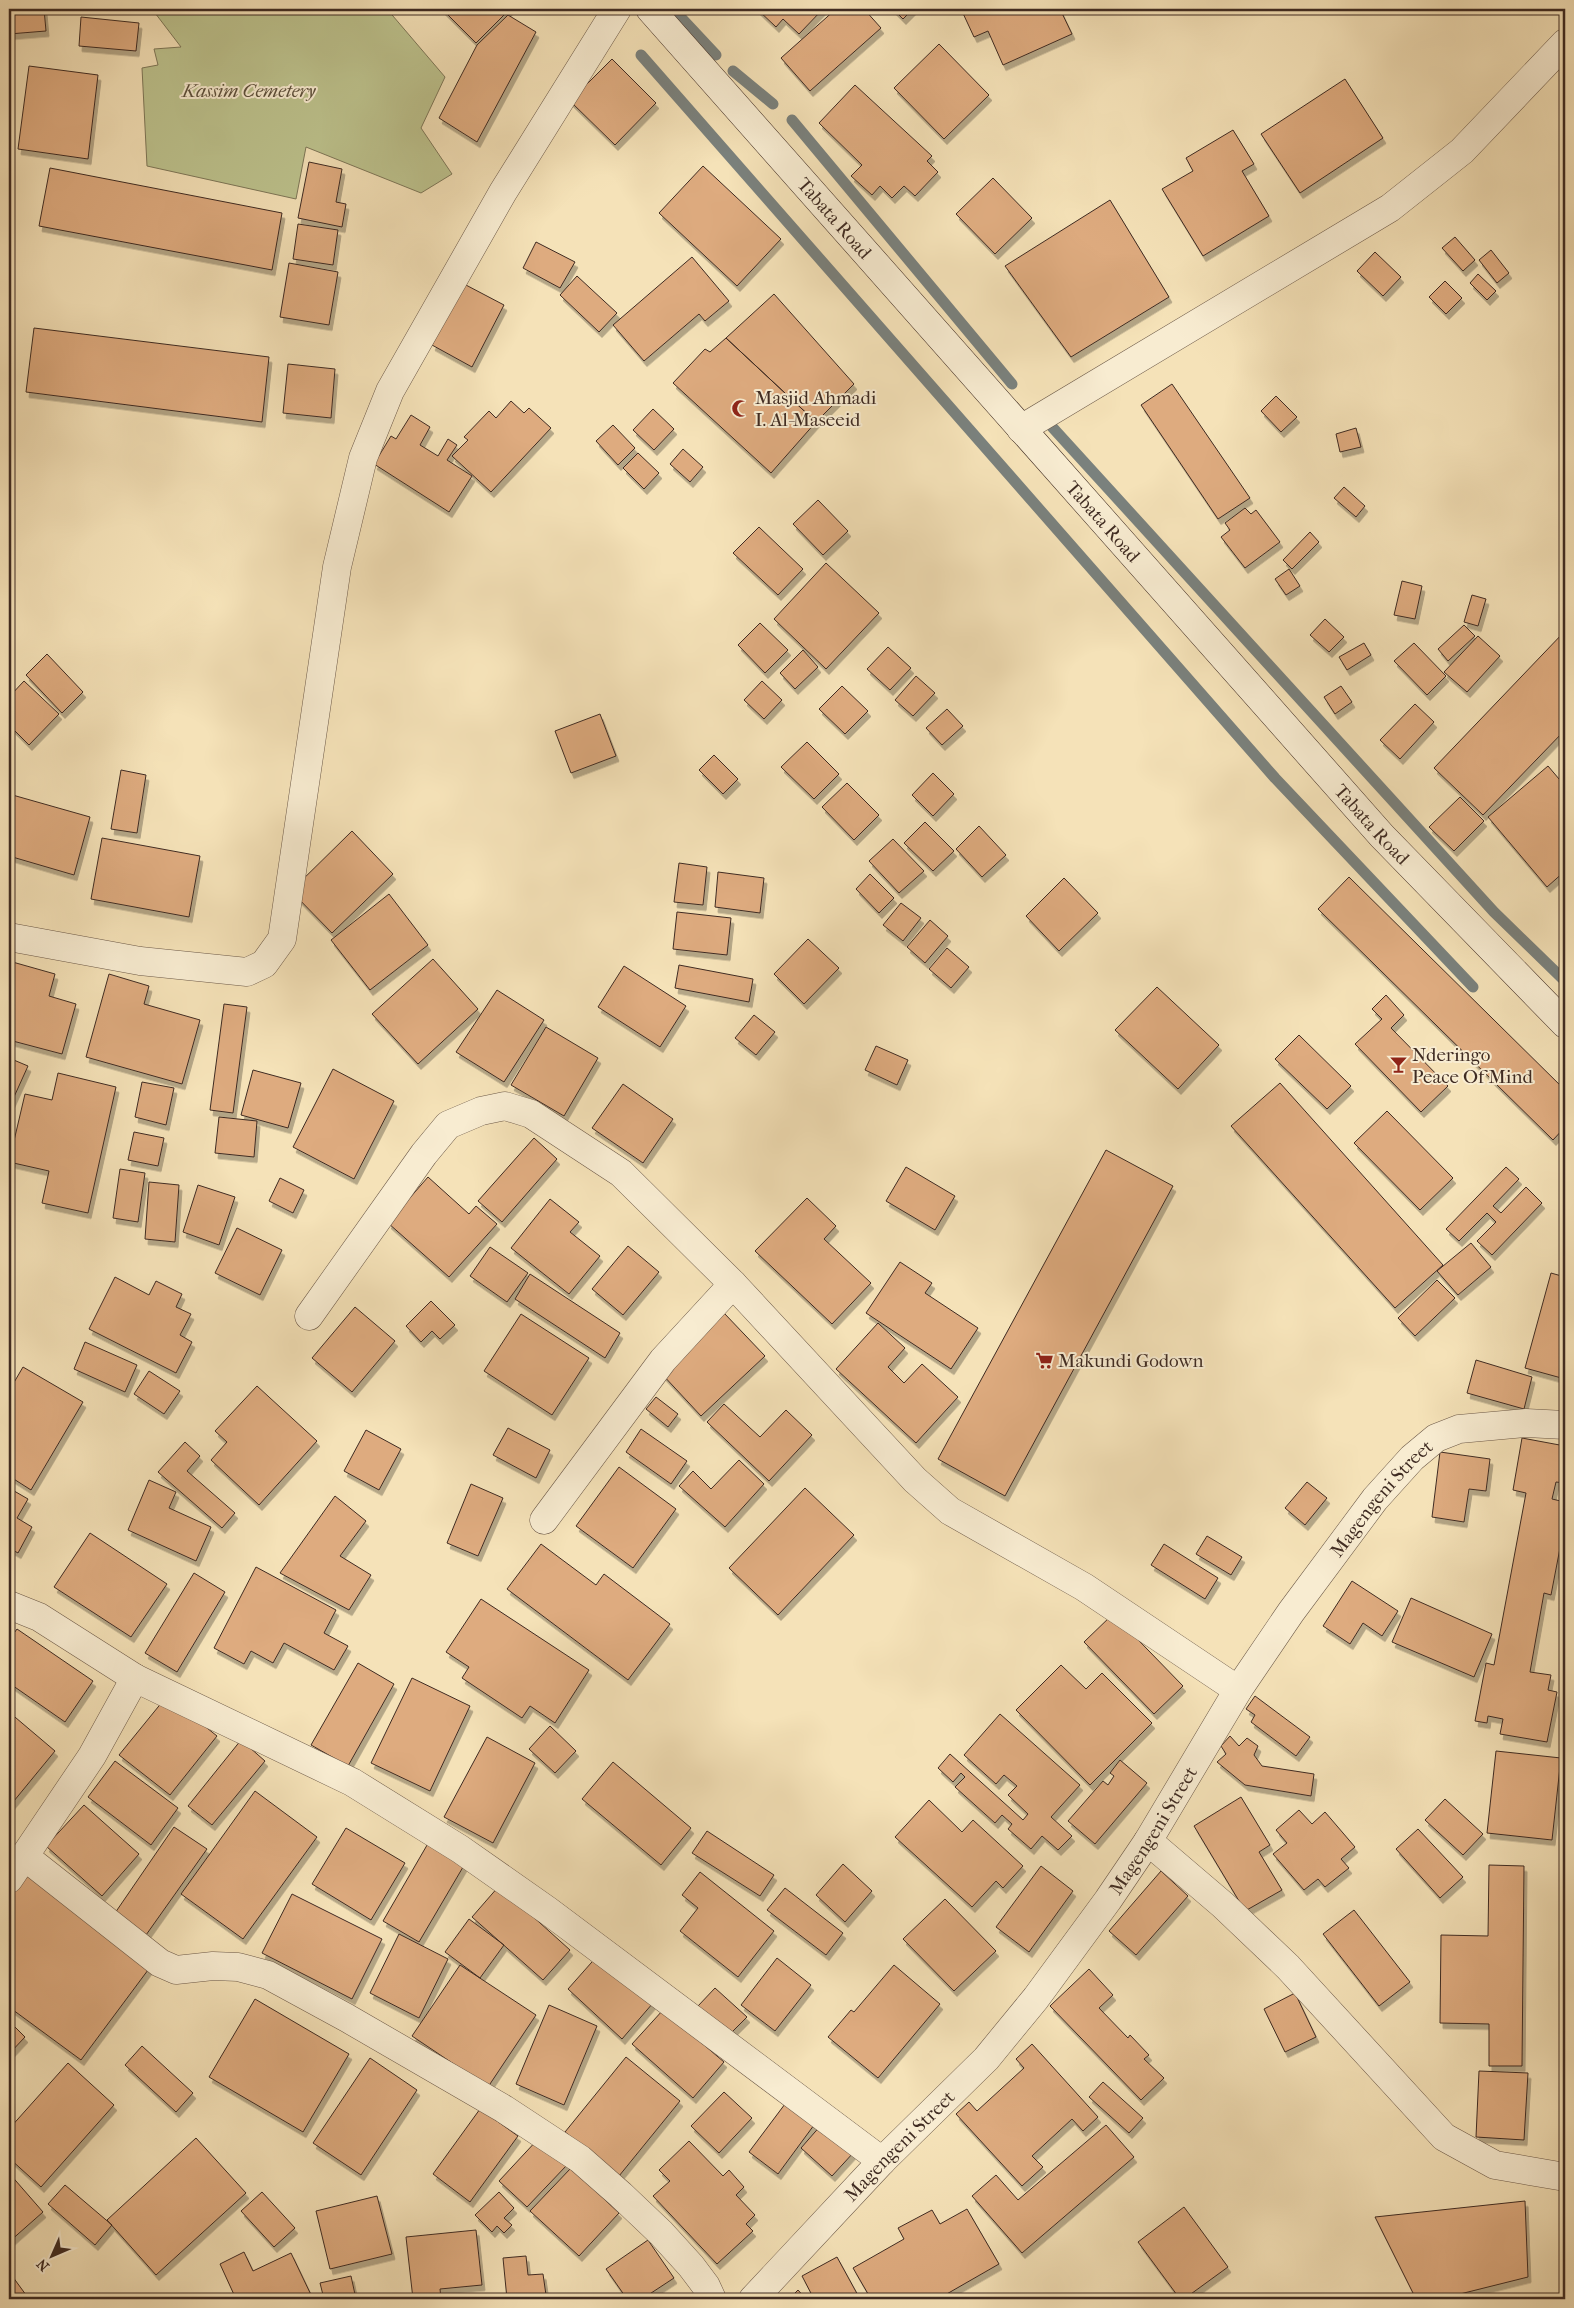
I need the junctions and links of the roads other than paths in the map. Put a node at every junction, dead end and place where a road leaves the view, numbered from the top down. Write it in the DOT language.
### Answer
graph roads {
  1 [pos="617,9"];
  2 [pos="650,9"];
  3 [pos="1565,43"];
  4 [pos="1021,429"];
  5 [pos="9,937"];
  6 [pos="1565,1024"];
  7 [pos="733,1284"];
  8 [pos="309,1316"];
  9 [pos="1565,1425"];
  10 [pos="544,1520"];
  11 [pos="9,1605"];
  12 [pos="135,1678"];
  13 [pos="1238,1690"];
  14 [pos="1148,1841"];
  15 [pos="24,1856"];
  16 [pos="9,1879"];
  17 [pos="882,2161"];
  18 [pos="1565,2177"];
  19 [pos="712,2299"];
  20 [pos="753,2299"];
  1 -- 5 [label="street"];
  2 -- 4 [label="street, Tabata Road"];
  3 -- 4 [label="street"];
  4 -- 6 [label="street, Tabata Road"];
  7 -- 8 [label="street"];
  7 -- 10 [label="street"];
  7 -- 13 [label="street"];
  9 -- 13 [label="street, Magengeni Street"];
  11 -- 12 [label="street"];
  12 -- 15 [label="street"];
  12 -- 17 [label="street"];
  13 -- 14 [label="street, Magengeni Street"];
  14 -- 17 [label="street, Magengeni Street"];
  14 -- 18 [label="street"];
  15 -- 16 [label="street"];
  15 -- 19 [label="street"];
  17 -- 20 [label="street, Magengeni Street"];
}
